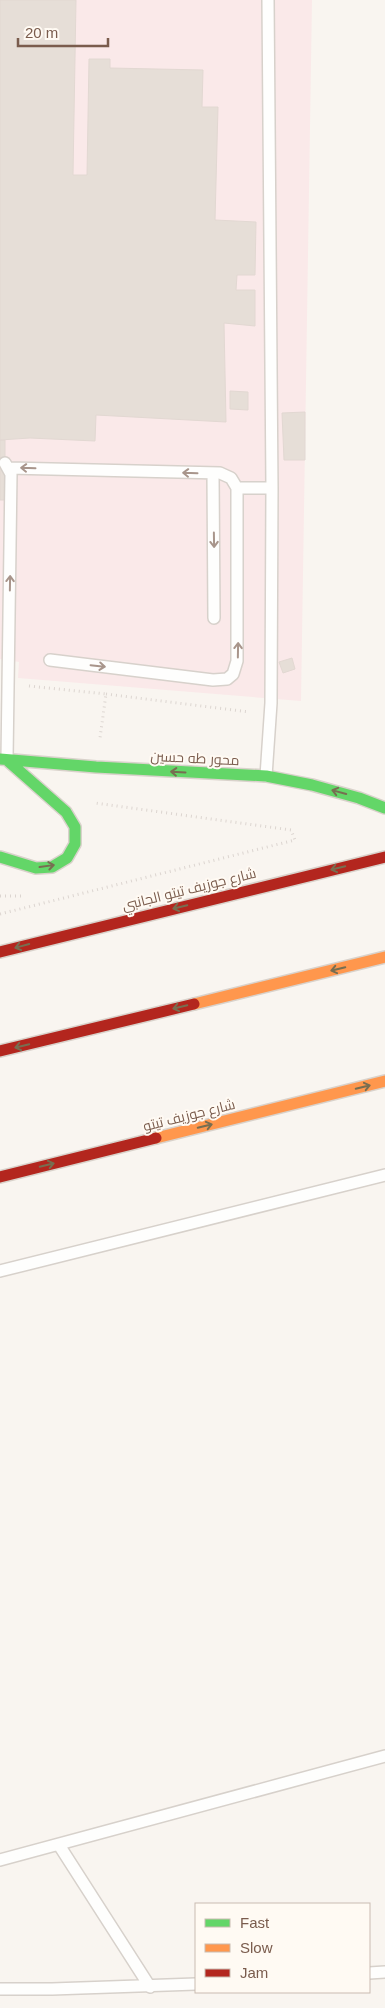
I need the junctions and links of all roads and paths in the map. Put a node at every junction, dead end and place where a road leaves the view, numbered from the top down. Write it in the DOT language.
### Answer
graph roads {
  1 [pos="268,0"];
  2 [pos="213,473"];
  3 [pos="237,488"];
  4 [pos="272,488"];
  5 [pos="5,615"];
  6 [pos="214,618"];
  7 [pos="50,660"];
  8 [pos="106,694"];
  9 [pos="271,714"];
  10 [pos="4,760"];
  11 [pos="266,776"];
  12 [pos="90,803"];
  13 [pos="385,808"];
  14 [pos="0,857"];
  15 [pos="385,857"];
  16 [pos="0,914"];
  17 [pos="0,952"];
  18 [pos="385,957"];
  19 [pos="0,1051"];
  20 [pos="385,1081"];
  21 [pos="385,1175"];
  22 [pos="0,1177"];
  23 [pos="0,1271"];
  24 [pos="385,1756"];
  25 [pos="59,1845"];
  26 [pos="0,1860"];
  27 [pos="385,1972"];
  28 [pos="370,1973"];
  29 [pos="195,1984"];
  30 [pos="150,1987"];
  31 [pos="0,1989"];
  1 -- 4 [label="lane"];
  2 -- 3 [label="lane"];
  2 -- 5 [label="lane"];
  2 -- 6 [label="lane, one-way"];
  3 -- 4 [label="lane"];
  7 -- 3 [label="lane, one-way"];
  4 -- 9 [label="lane"];
  5 -- 10 [label="lane"];
  8 -- 9 [label="path"];
  9 -- 11 [label="lane"];
  11 -- 10 [label="main road, محور طه حسين, one-way"];
  14 -- 10 [label="main road, one-way"];
  13 -- 11 [label="main road, محور طه حسين, one-way"];
  12 -- 16 [label="path"];
  15 -- 17 [label="main road, شارع جوزيف تيتو الجانبي, one-way"];
  18 -- 19 [label="main road, one-way"];
  22 -- 20 [label="main road, شارع جوزيف تيتو, one-way"];
  21 -- 23 [label="lane"];
  24 -- 25 [label="lane"];
  25 -- 26 [label="lane"];
  25 -- 30 [label="lane"];
  27 -- 28 [label="lane"];
  29 -- 30 [label="lane"];
  30 -- 31 [label="lane"];
}
